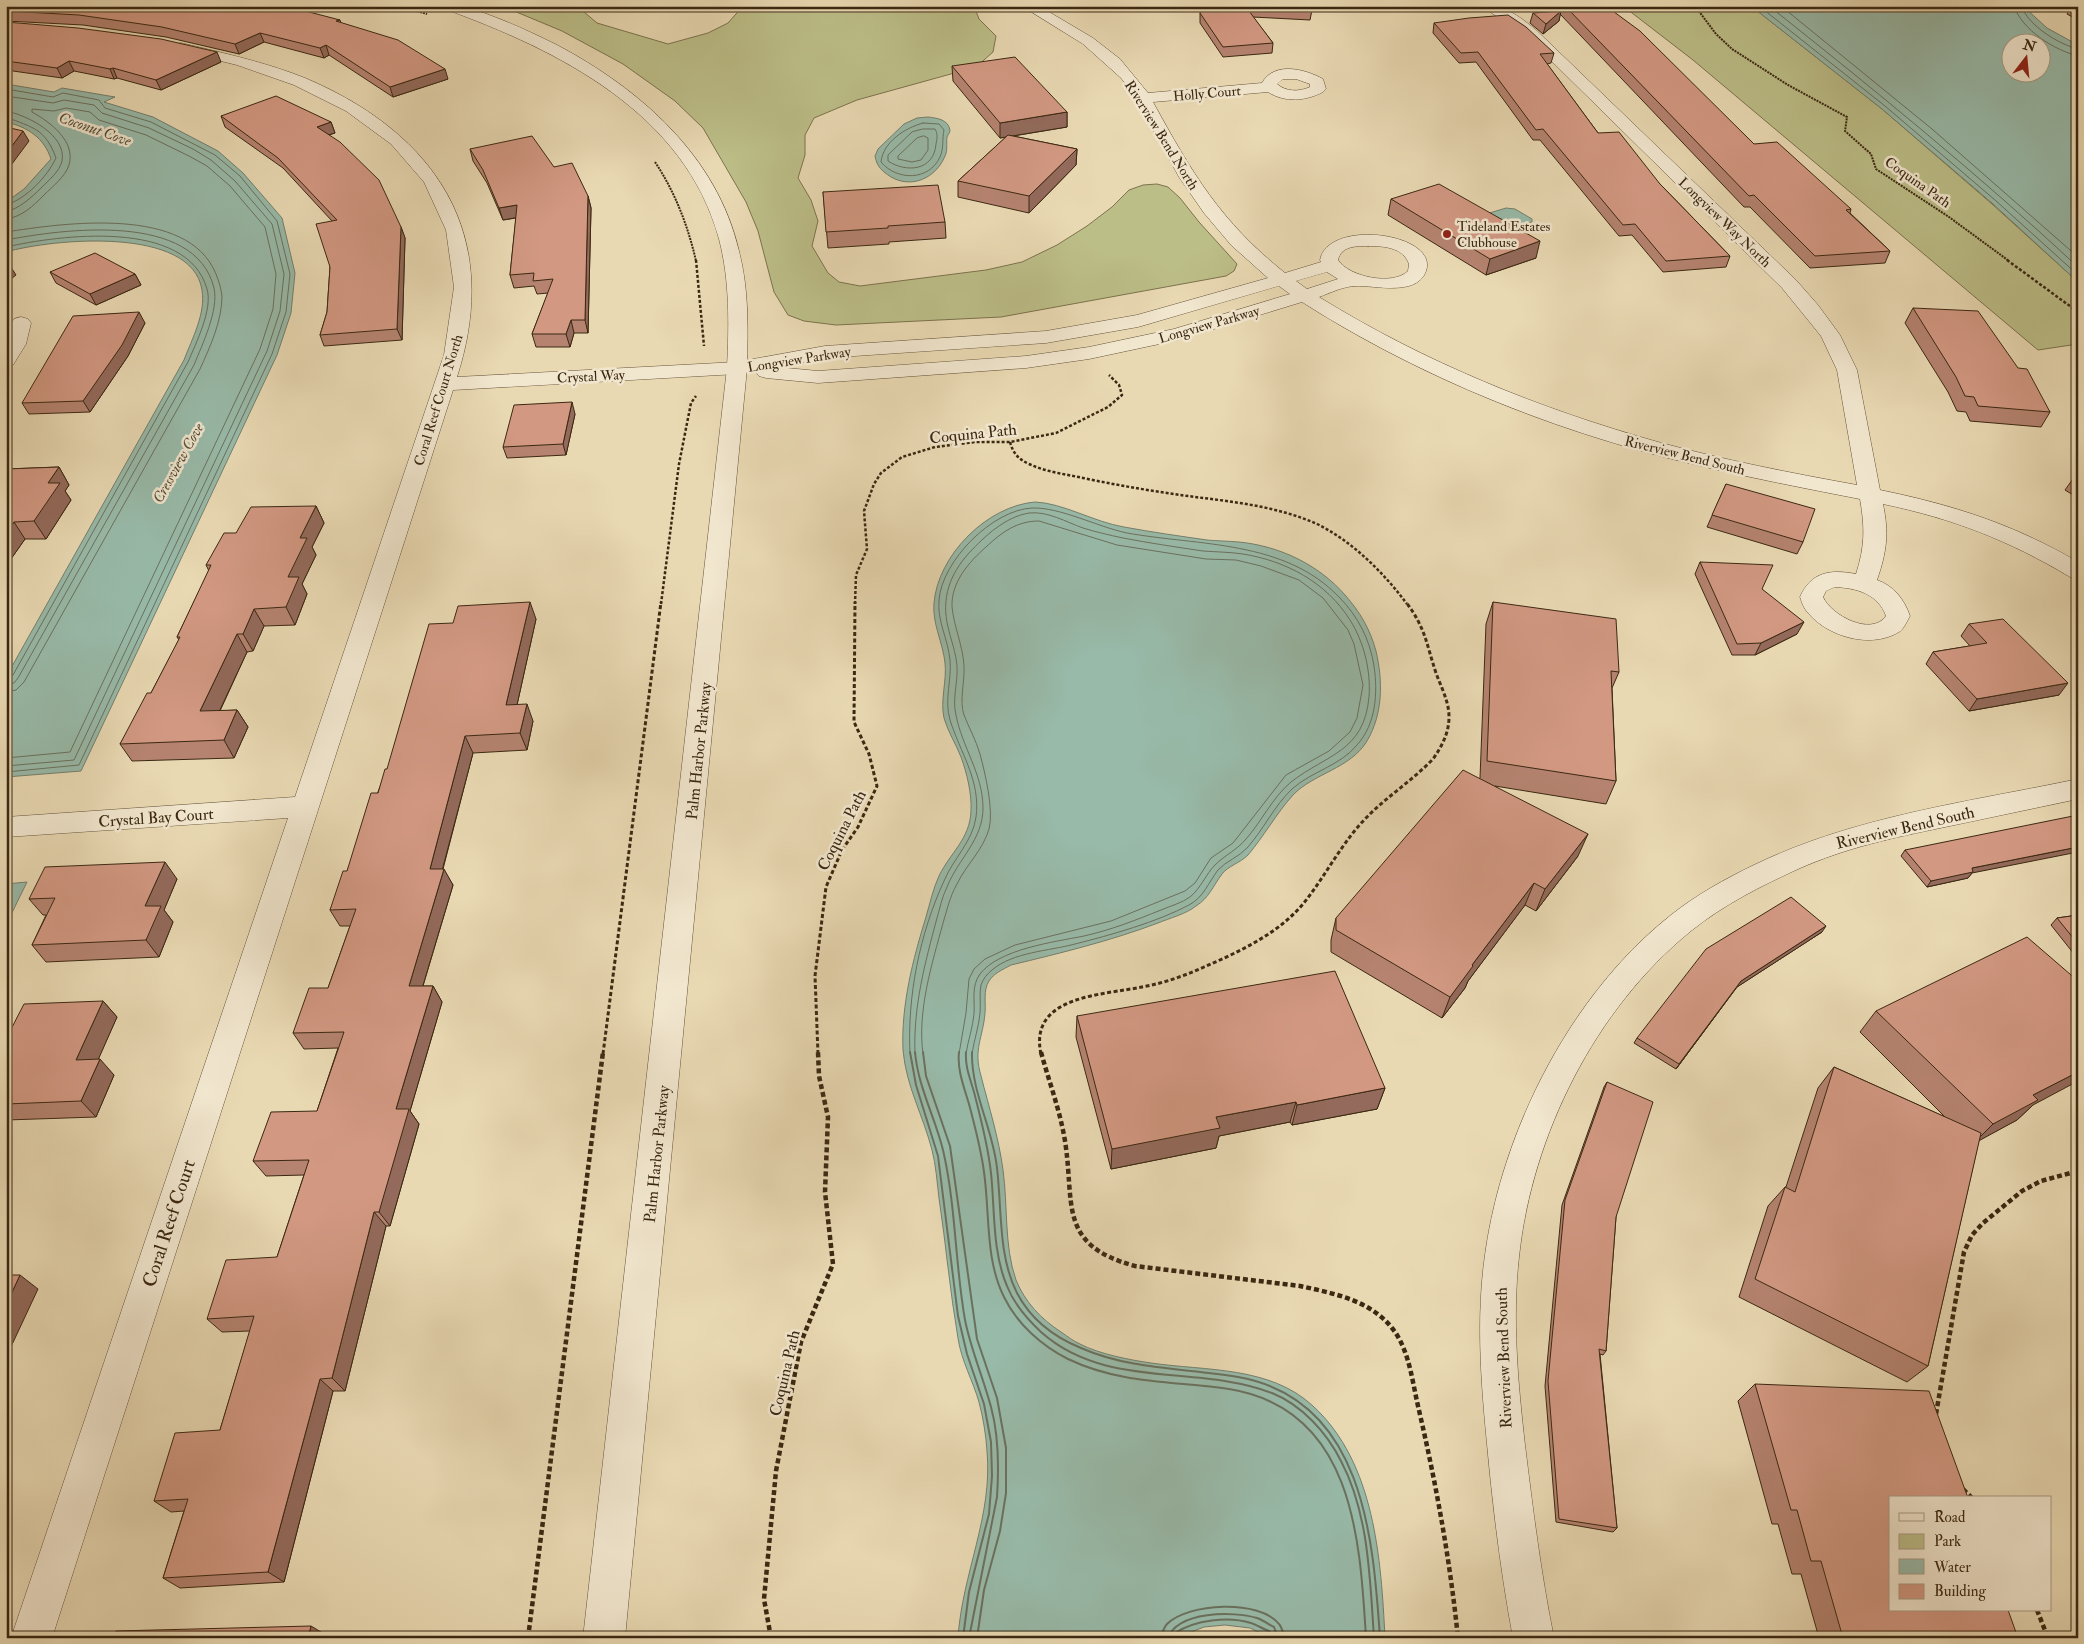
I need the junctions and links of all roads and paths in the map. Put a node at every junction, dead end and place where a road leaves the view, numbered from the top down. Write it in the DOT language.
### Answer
graph roads {
  1 [pos="400,6"];
  2 [pos="1029,6"];
  3 [pos="1488,6"];
  4 [pos="1695,6"];
  5 [pos="442,12"];
  6 [pos="160,42"];
  7 [pos="1271,87"];
  8 [pos="1142,98"];
  9 [pos="653,158"];
  10 [pos="1331,265"];
  11 [pos="1282,280"];
  12 [pos="1355,280"];
  13 [pos="1306,296"];
  14 [pos="2078,312"];
  15 [pos="21,324"];
  16 [pos="910,347"];
  17 [pos="704,353"];
  18 [pos="1089,353"];
  19 [pos="6,361"];
  20 [pos="737,368"];
  21 [pos="912,372"];
  22 [pos="444,384"];
  23 [pos="701,389"];
  24 [pos="1010,442"];
  25 [pos="1870,494"];
  26 [pos="2078,572"];
  27 [pos="1864,583"];
  28 [pos="2078,789"];
  29 [pos="305,807"];
  30 [pos="6,827"];
  31 [pos="2078,1171"];
  32 [pos="1936,1416"];
  33 [pos="1959,1485"];
  34 [pos="1970,1496"];
  35 [pos="2038,1612"];
  36 [pos="31,1638"];
  37 [pos="528,1638"];
  38 [pos="604,1638"];
  39 [pos="771,1638"];
  40 [pos="1458,1638"];
  41 [pos="1534,1638"];
  42 [pos="2048,1638"];
  1 -- 5 [label="path"];
  2 -- 8 [label="street, Riverview Bend North"];
  3 -- 25 [label="street, Longview Way North"];
  4 -- 14 [label="path, Coquina Path"];
  5 -- 20 [label="street, Palm Harbor Parkway"];
  6 -- 22 [label="street, Coral Reef Court North"];
  7 -- 8 [label="street, Holly Court"];
  8 -- 11 [label="street, Riverview Bend North"];
  9 -- 17 [label="path"];
  10 -- 11 [label="street, Longview Parkway"];
  10 -- 12 [label="street"];
  10 -- 12 [label="street"];
  11 -- 13 [label="street, Riverview Bend North"];
  11 -- 16 [label="street, Longview Parkway"];
  12 -- 13 [label="street, Longview Parkway"];
  13 -- 18 [label="street, Longview Parkway"];
  13 -- 25 [label="street, Riverview Bend South"];
  15 -- 19 [label="street"];
  16 -- 20 [label="street, Longview Parkway"];
  16 -- 21 [label="street"];
  18 -- 21 [label="street, Longview Parkway"];
  18 -- 24 [label="path, Coquina Path"];
  20 -- 21 [label="street, Longview Parkway"];
  20 -- 22 [label="street, Crystal Way"];
  20 -- 38 [label="street, Palm Harbor Parkway"];
  22 -- 29 [label="street, Coral Reef Court North"];
  23 -- 37 [label="path"];
  24 -- 39 [label="path, Coquina Path"];
  24 -- 40 [label="path"];
  25 -- 26 [label="street, Riverview Bend South"];
  25 -- 27 [label="street, Longview Way North"];
  28 -- 41 [label="street, Riverview Bend South"];
  29 -- 30 [label="street, Crystal Bay Court"];
  29 -- 36 [label="street, Coral Reef Court"];
  31 -- 32 [label="path"];
  33 -- 34 [label="path"];
  35 -- 42 [label="path"];
}
